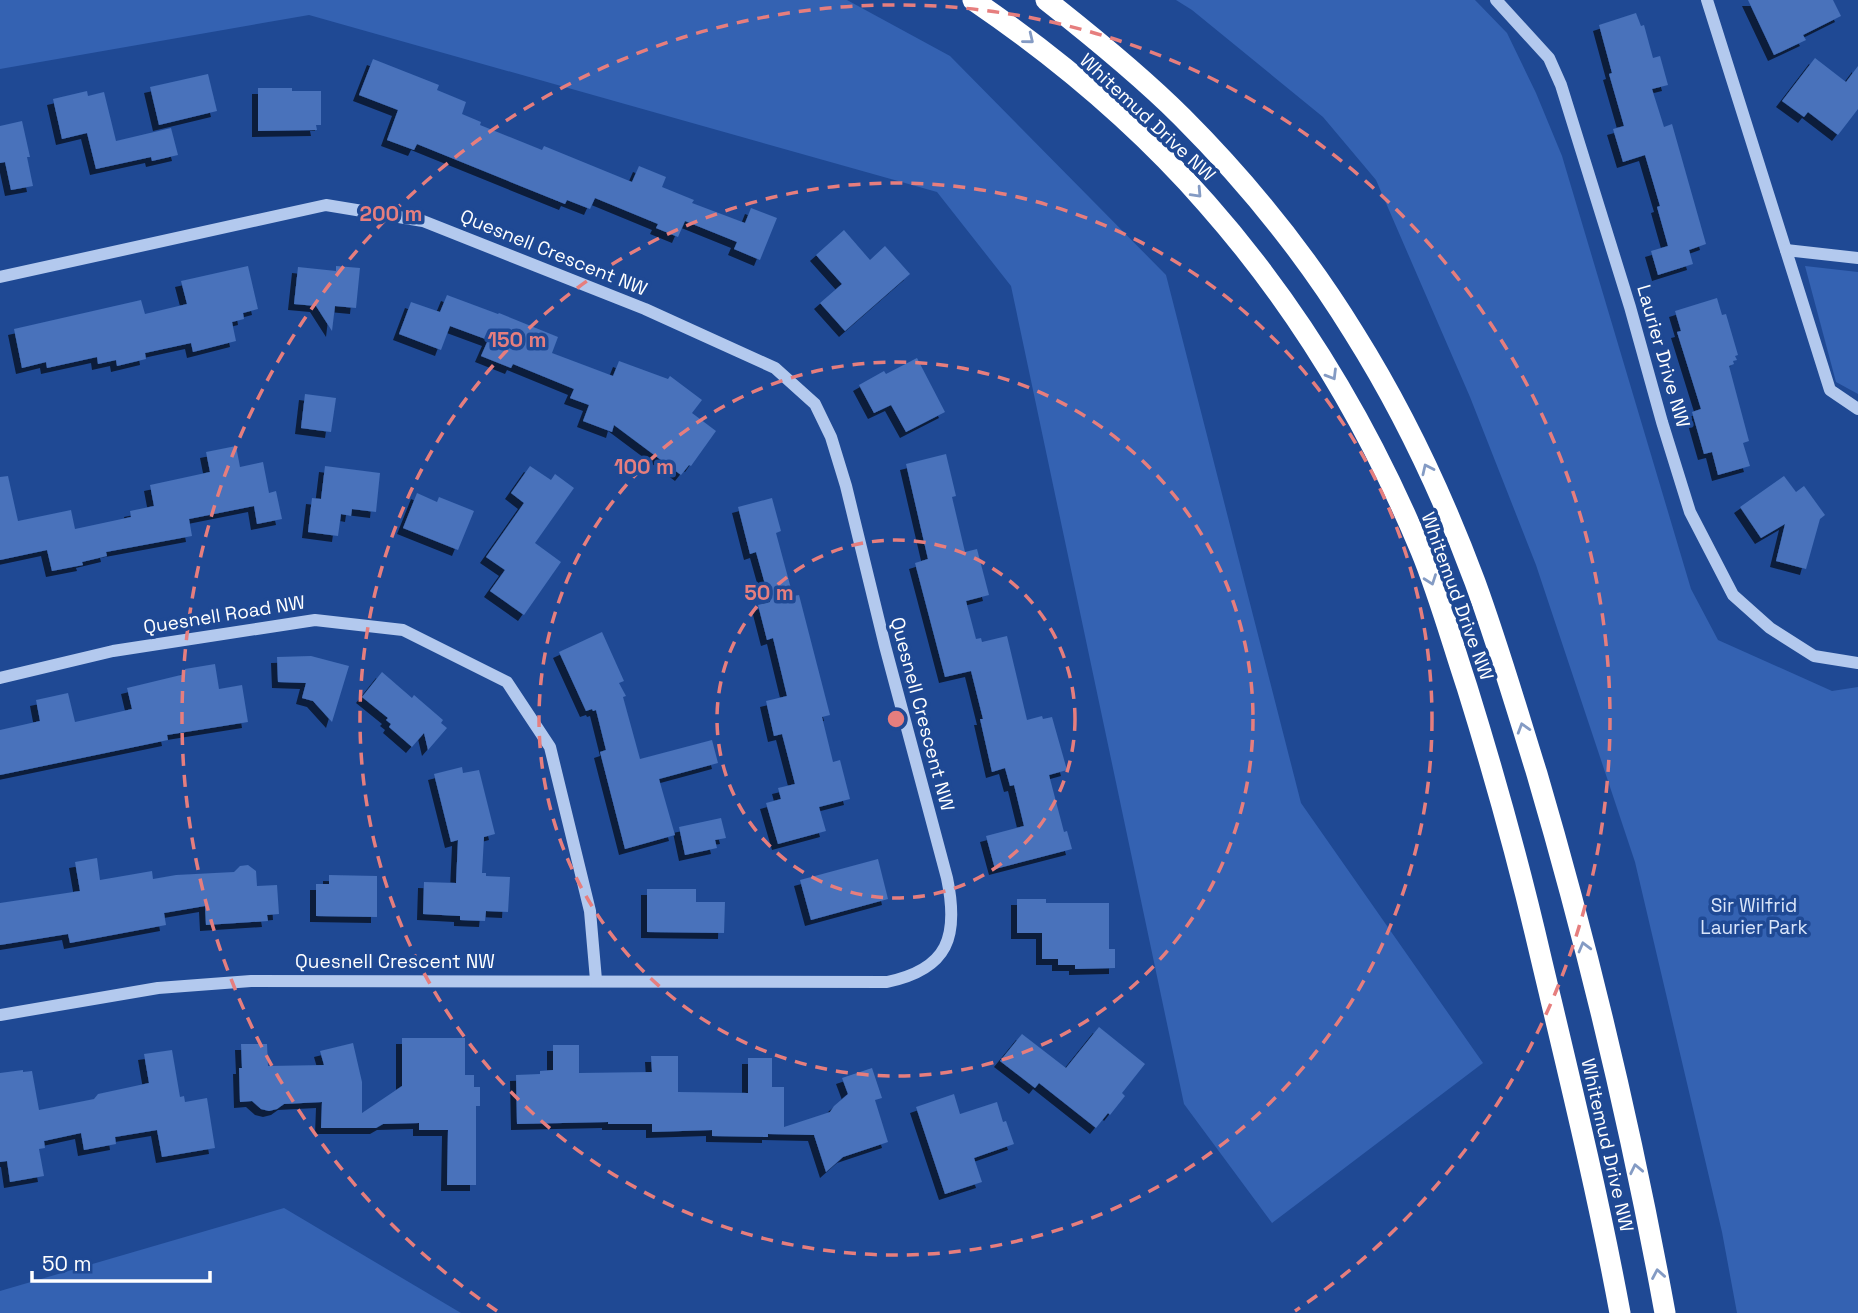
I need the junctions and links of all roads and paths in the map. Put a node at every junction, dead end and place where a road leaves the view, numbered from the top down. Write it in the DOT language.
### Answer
graph roads {
  1 [pos="973,0"];
  2 [pos="1046,0"];
  3 [pos="1496,0"];
  4 [pos="1707,0"];
  5 [pos="1786,250"];
  6 [pos="1858,258"];
  7 [pos="0,277"];
  8 [pos="1858,409"];
  9 [pos="1858,663"];
  10 [pos="0,678"];
  11 [pos="596,980"];
  12 [pos="0,1015"];
  13 [pos="1620,1313"];
  14 [pos="1665,1313"];
  1 -- 13 [label="highway, Whitemud Drive NW, one-way"];
  14 -- 2 [label="highway, Whitemud Drive NW, one-way"];
  3 -- 9 [label="street, Laurier Drive NW"];
  4 -- 5 [label="street"];
  5 -- 6 [label="street"];
  5 -- 8 [label="street"];
  7 -- 11 [label="street, Quesnell Crescent NW"];
  10 -- 11 [label="street, Quesnell Road NW"];
  11 -- 12 [label="street, Quesnell Crescent NW"];
}
